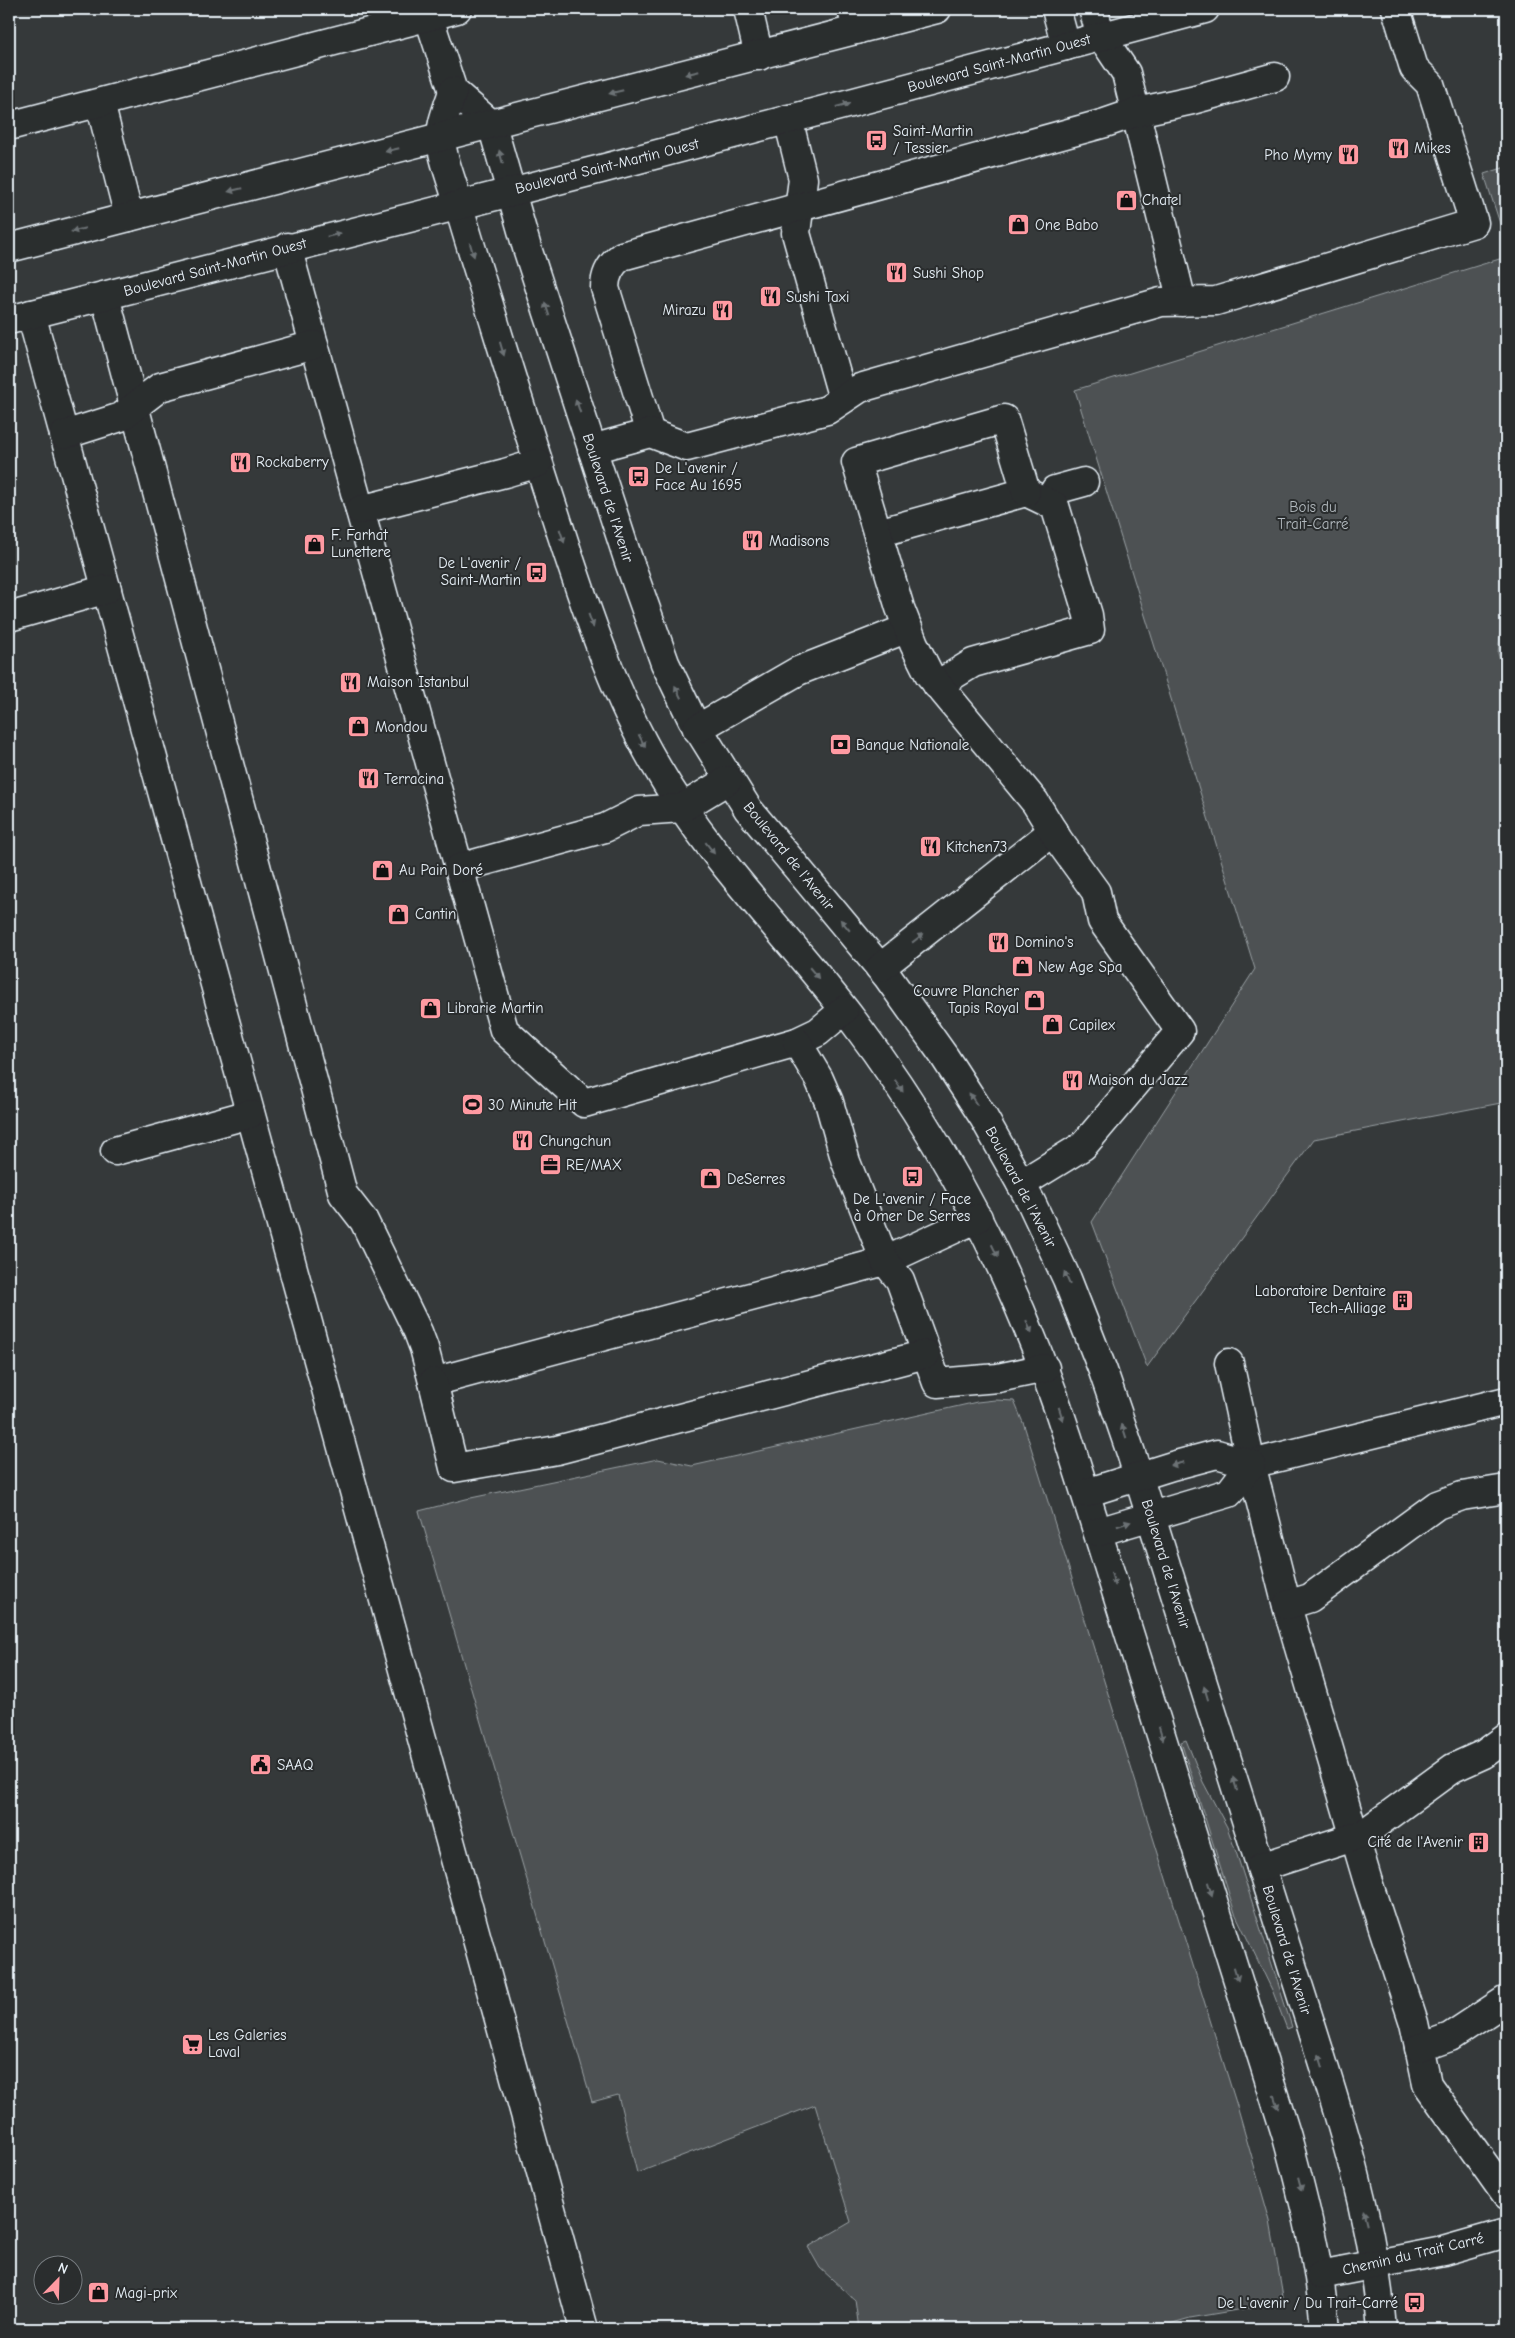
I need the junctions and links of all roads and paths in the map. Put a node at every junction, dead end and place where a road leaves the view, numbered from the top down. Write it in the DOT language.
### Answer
graph roads {
  1 [pos="457,9"];
  2 [pos="748,9"];
  3 [pos="937,9"];
  4 [pos="1056,9"];
  5 [pos="1093,9"];
  6 [pos="1205,9"];
  7 [pos="1396,9"];
  8 [pos="428,15"];
  9 [pos="854,20"];
  10 [pos="1101,36"];
  11 [pos="1066,46"];
  12 [pos="759,56"];
  13 [pos="1275,77"];
  14 [pos="453,90"];
  15 [pos="100,103"];
  16 [pos="1137,112"];
  17 [pos="788,120"];
  18 [pos="492,124"];
  19 [pos="9,126"];
  20 [pos="440,138"];
  21 [pos="510,190"];
  22 [pos="458,204"];
  23 [pos="800,208"];
  24 [pos="129,217"];
  25 [pos="9,248"];
  26 [pos="287,248"];
  27 [pos="105,296"];
  28 [pos="1182,302"];
  29 [pos="20,317"];
  30 [pos="314,345"];
  31 [pos="843,399"];
  32 [pos="134,408"];
  33 [pos="650,433"];
  34 [pos="64,435"];
  35 [pos="592,450"];
  36 [pos="538,463"];
  37 [pos="1084,482"];
  38 [pos="1037,498"];
  39 [pos="360,510"];
  40 [pos="878,533"];
  41 [pos="107,589"];
  42 [pos="9,617"];
  43 [pos="908,628"];
  44 [pos="937,685"];
  45 [pos="697,729"];
  46 [pos="728,780"];
  47 [pos="682,808"];
  48 [pos="1053,831"];
  49 [pos="459,868"];
  50 [pos="880,968"];
  51 [pos="844,1010"];
  52 [pos="797,1042"];
  53 [pos="250,1114"];
  54 [pos="115,1151"];
  55 [pos="1021,1184"];
  56 [pos="978,1218"];
  57 [pos="885,1260"];
  58 [pos="926,1354"];
  59 [pos="1229,1362"];
  60 [pos="1045,1368"];
  61 [pos="433,1382"];
  62 [pos="1506,1401"];
  63 [pos="1251,1464"];
  64 [pos="1138,1477"];
  65 [pos="1506,1489"];
  66 [pos="1086,1494"];
  67 [pos="1150,1515"];
  68 [pos="1098,1532"];
  69 [pos="1287,1605"];
  70 [pos="1506,1738"];
  71 [pos="1355,1838"];
  72 [pos="1261,1867"];
  73 [pos="1506,2000"];
  74 [pos="1419,2048"];
  75 [pos="1506,2195"];
  76 [pos="1506,2233"];
  77 [pos="1375,2265"];
  78 [pos="1320,2275"];
  79 [pos="584,2329"];
  80 [pos="1325,2329"];
  81 [pos="1382,2329"];
  1 -- 8 [label="street"];
  2 -- 12 [label="street"];
  3 -- 9 [label="street"];
  4 -- 11 [label="street"];
  5 -- 10 [label="street"];
  6 -- 10 [label="street, Boulevard Saint-Martin Ouest"];
  7 -- 28 [label="street"];
  8 -- 14 [label="street"];
  8 -- 15 [label="street"];
  9 -- 12 [label="street"];
  10 -- 11 [label="street, Boulevard Saint-Martin Ouest"];
  10 -- 16 [label="street"];
  17 -- 11 [label="street, Boulevard Saint-Martin Ouest, one-way"];
  12 -- 18 [label="street, one-way"];
  13 -- 16 [label="street"];
  14 -- 18 [label="street"];
  14 -- 20 [label="street"];
  15 -- 19 [label="street"];
  15 -- 24 [label="street"];
  16 -- 23 [label="street"];
  16 -- 28 [label="street"];
  17 -- 21 [label="street, Boulevard Saint-Martin Ouest"];
  17 -- 23 [label="street"];
  18 -- 20 [label="street"];
  21 -- 18 [label="street, Boulevard de l'Avenir, one-way"];
  20 -- 22 [label="street"];
  20 -- 24 [label="street, one-way"];
  21 -- 22 [label="street, Boulevard Saint-Martin Ouest"];
  35 -- 21 [label="street, Boulevard de l'Avenir, one-way"];
  26 -- 22 [label="street, Boulevard Saint-Martin Ouest, one-way"];
  22 -- 36 [label="street, one-way"];
  23 -- 31 [label="street"];
  23 -- 33 [label="street"];
  24 -- 25 [label="street, one-way"];
  26 -- 27 [label="street, Boulevard Saint-Martin Ouest"];
  26 -- 30 [label="street"];
  27 -- 29 [label="street, Boulevard Saint-Martin Ouest"];
  27 -- 32 [label="street"];
  28 -- 31 [label="street"];
  29 -- 34 [label="street"];
  30 -- 32 [label="street"];
  30 -- 39 [label="street"];
  31 -- 33 [label="street"];
  32 -- 34 [label="street"];
  32 -- 61 [label="street"];
  33 -- 35 [label="street"];
  34 -- 41 [label="street"];
  45 -- 35 [label="street, Boulevard de l'Avenir, one-way"];
  36 -- 39 [label="street"];
  36 -- 47 [label="street, one-way"];
  37 -- 38 [label="street"];
  38 -- 40 [label="street"];
  38 -- 40 [label="street"];
  38 -- 44 [label="street"];
  39 -- 49 [label="street"];
  40 -- 43 [label="street"];
  41 -- 42 [label="street"];
  41 -- 53 [label="street"];
  43 -- 44 [label="street"];
  43 -- 45 [label="street"];
  44 -- 48 [label="street"];
  45 -- 46 [label="street, Boulevard de l'Avenir"];
  46 -- 47 [label="street"];
  50 -- 46 [label="street, Boulevard de l'Avenir, one-way"];
  47 -- 49 [label="street"];
  47 -- 51 [label="street, one-way"];
  50 -- 48 [label="street, one-way"];
  48 -- 55 [label="street"];
  49 -- 52 [label="street"];
  55 -- 50 [label="street, Boulevard de l'Avenir, one-way"];
  51 -- 52 [label="street"];
  51 -- 56 [label="street, one-way"];
  52 -- 57 [label="street"];
  53 -- 54 [label="street"];
  53 -- 79 [label="street"];
  64 -- 55 [label="street, Boulevard de l'Avenir, one-way"];
  56 -- 57 [label="street"];
  56 -- 60 [label="street, one-way"];
  57 -- 58 [label="street"];
  57 -- 61 [label="street"];
  58 -- 60 [label="street"];
  58 -- 61 [label="street"];
  59 -- 63 [label="street"];
  60 -- 66 [label="street, one-way"];
  62 -- 63 [label="street"];
  63 -- 64 [label="street, one-way"];
  63 -- 67 [label="street"];
  63 -- 69 [label="street"];
  64 -- 66 [label="street"];
  64 -- 67 [label="street, Boulevard de l'Avenir"];
  65 -- 69 [label="street"];
  66 -- 68 [label="street"];
  68 -- 67 [label="street, one-way"];
  72 -- 67 [label="street, Boulevard de l'Avenir, one-way"];
  68 -- 78 [label="street, one-way"];
  69 -- 71 [label="street"];
  70 -- 71 [label="street"];
  71 -- 72 [label="street"];
  71 -- 74 [label="street"];
  77 -- 72 [label="street, Boulevard de l'Avenir, one-way"];
  73 -- 74 [label="street"];
  74 -- 75 [label="street"];
  76 -- 77 [label="street, Chemin du Trait Carré"];
  77 -- 78 [label="street, Chemin du Trait Carré"];
  77 -- 81 [label="street, Boulevard de l'Avenir"];
  78 -- 80 [label="street"];
}
